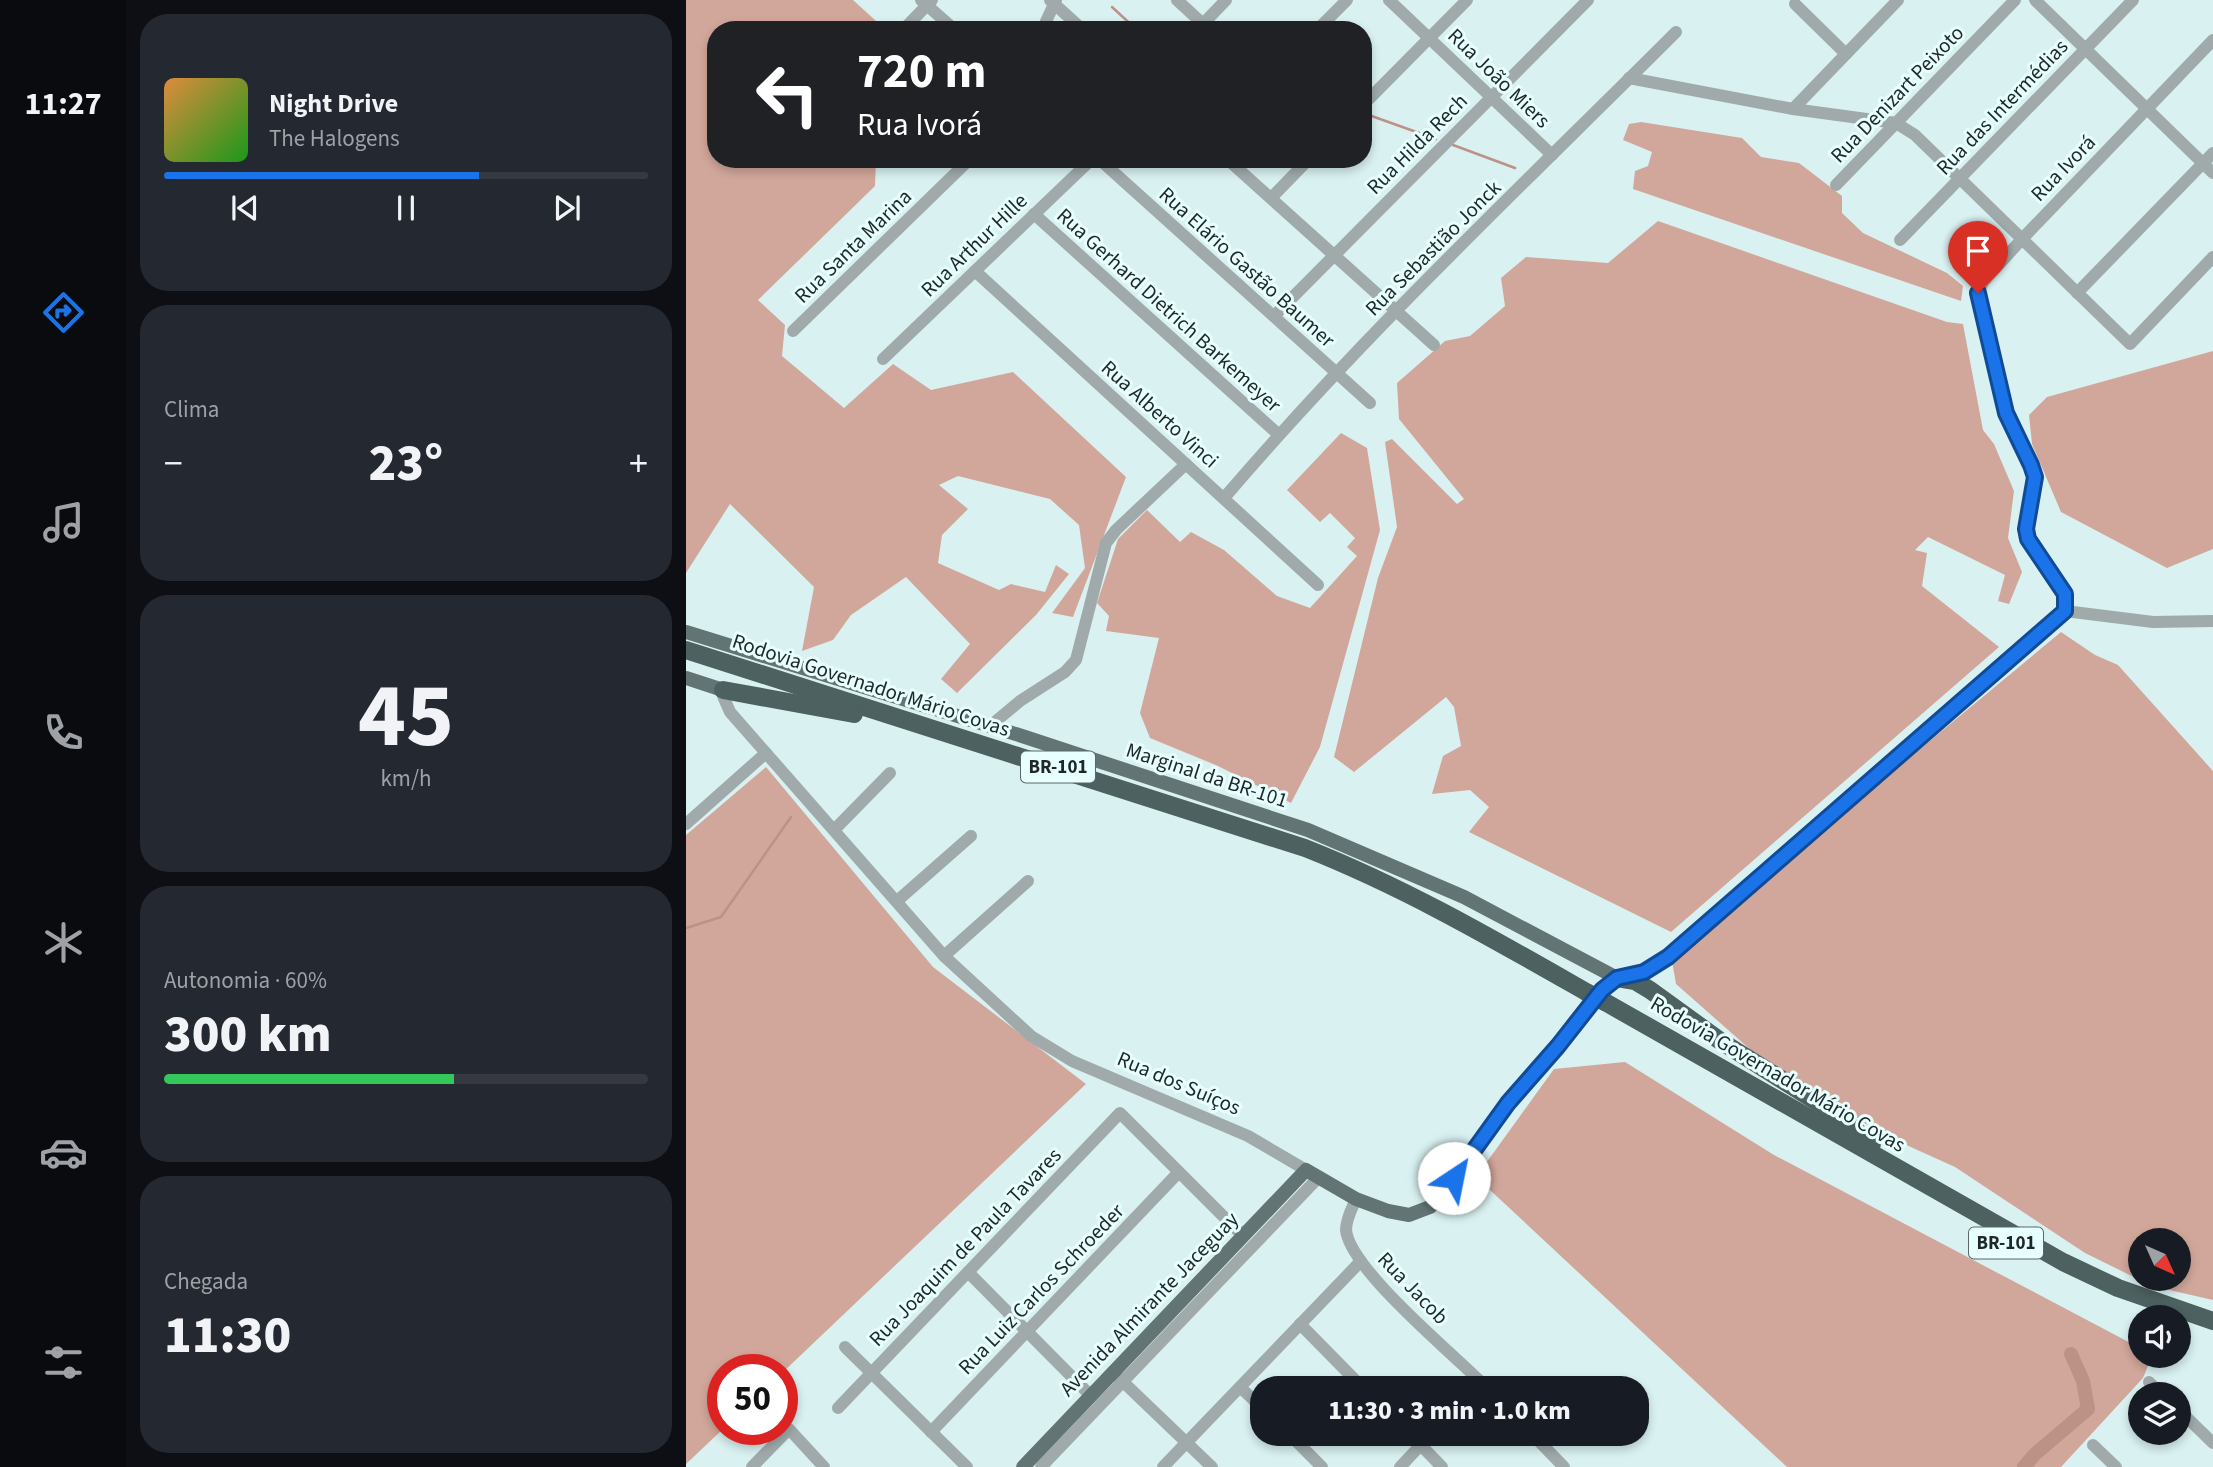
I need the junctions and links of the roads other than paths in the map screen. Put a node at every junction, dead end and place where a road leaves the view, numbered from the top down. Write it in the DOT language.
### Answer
graph roads {
  1 [pos="1177,0"];
  2 [pos="1226,0"];
  3 [pos="1347,0"];
  4 [pos="1389,0"];
  5 [pos="1466,0"];
  6 [pos="1588,0"];
  7 [pos="1898,0"];
  8 [pos="2015,0"];
  9 [pos="2035,0"];
  10 [pos="2133,0"];
  11 [pos="1053,1"];
  12 [pos="927,2"];
  13 [pos="1795,4"];
  14 [pos="911,21"];
  15 [pos="946,21"];
  16 [pos="1045,21"];
  17 [pos="1074,21"];
  18 [pos="1195,21"];
  19 [pos="1206,21"];
  20 [pos="1326,21"];
  21 [pos="1676,32"];
  22 [pos="1429,38"];
  23 [pos="2213,40"];
  24 [pos="2085,49"];
  25 [pos="1846,54"];
  26 [pos="1629,78"];
  27 [pos="1372,96"];
  28 [pos="1491,97"];
  29 [pos="1793,108"];
  30 [pos="2147,109"];
  31 [pos="1896,124"];
  32 [pos="2213,153"];
  33 [pos="1552,155"];
  34 [pos="961,168"];
  35 [pos="1083,168"];
  36 [pos="1109,168"];
  37 [pos="1237,168"];
  38 [pos="1300,168"];
  39 [pos="2208,168"];
  40 [pos="1960,178"];
  41 [pos="1836,185"];
  42 [pos="1271,198"];
  43 [pos="1034,214"];
  44 [pos="2022,239"];
  45 [pos="1900,240"];
  46 [pos="1334,255"];
  47 [pos="2213,257"];
  48 [pos="975,271"];
  49 [pos="2077,293"];
  50 [pos="1397,312"];
  51 [pos="1273,316"];
  52 [pos="793,331"];
  53 [pos="1434,345"];
  54 [pos="883,359"];
  55 [pos="1336,373"];
  56 [pos="1370,402"];
  57 [pos="1278,434"];
  58 [pos="1186,464"];
  59 [pos="1224,498"];
  60 [pos="1318,585"];
  61 [pos="2065,611"];
  62 [pos="2213,621"];
  63 [pos="686,632"];
  64 [pos="686,650"];
  65 [pos="686,662"];
  66 [pos="686,678"];
  67 [pos="723,690"];
  68 [pos="854,714"];
  69 [pos="990,726"];
  70 [pos="766,753"];
  71 [pos="890,773"];
  72 [pos="686,824"];
  73 [pos="835,829"];
  74 [pos="971,836"];
  75 [pos="1028,881"];
  76 [pos="898,901"];
  77 [pos="944,956"];
  78 [pos="1653,968"];
  79 [pos="1617,978"];
  80 [pos="1650,990"];
  81 [pos="1585,997"];
  82 [pos="1602,1007"];
  83 [pos="1179,1172"];
  84 [pos="1312,1174"];
  85 [pos="1910,1175"];
  86 [pos="1356,1199"];
  87 [pos="1243,1236"];
  88 [pos="1361,1261"];
  89 [pos="968,1272"];
  90 [pos="2132,1305"];
  91 [pos="2213,1321"];
  92 [pos="1300,1324"];
  93 [pos="2191,1326"];
  94 [pos="1027,1332"];
  95 [pos="2213,1333"];
  96 [pos="845,1347"];
  97 [pos="872,1373"];
  98 [pos="1351,1376"];
  99 [pos="1471,1376"];
  100 [pos="1118,1377"];
  101 [pos="1240,1387"];
  102 [pos="1091,1396"];
  103 [pos="1250,1397"];
  104 [pos="838,1408"];
  105 [pos="2191,1422"];
  106 [pos="931,1432"];
  107 [pos="1186,1442"];
  108 [pos="2213,1443"];
  109 [pos="2093,1445"];
  110 [pos="1300,1446"];
  111 [pos="1419,1446"];
  112 [pos="1421,1446"];
  113 [pos="1544,1446"];
  114 [pos="752,1467"];
  115 [pos="824,1467"];
  116 [pos="967,1467"];
  117 [pos="1023,1467"];
  118 [pos="1041,1467"];
  119 [pos="1163,1467"];
  120 [pos="1212,1467"];
  121 [pos="1322,1467"];
  122 [pos="1400,1467"];
  123 [pos="1442,1467"];
  124 [pos="1564,1467"];
  125 [pos="2116,1467"];
  1 -- 18 [label="street"];
  2 -- 19 [label="street"];
  3 -- 20 [label="street"];
  4 -- 22 [label="street, Rua João Miers"];
  5 -- 22 [label="street"];
  6 -- 28 [label="street, Rua Hilda Rech"];
  7 -- 25 [label="street"];
  8 -- 31 [label="street, Rua Denizart Peixoto"];
  9 -- 24 [label="street"];
  10 -- 24 [label="street, Rua das Intermédias"];
  11 -- 16 [label="street"];
  11 -- 17 [label="street"];
  12 -- 14 [label="street"];
  12 -- 15 [label="street"];
  13 -- 25 [label="street"];
  21 -- 26 [label="street, Rua Sebastião Jonck"];
  22 -- 27 [label="street"];
  22 -- 28 [label="street, Rua João Miers"];
  23 -- 30 [label="street, Rua Ivorá"];
  24 -- 30 [label="street"];
  24 -- 40 [label="street, Rua das Intermédias"];
  25 -- 29 [label="street"];
  26 -- 29 [label="street"];
  26 -- 33 [label="street, Rua Sebastião Jonck"];
  28 -- 33 [label="street, Rua João Miers"];
  28 -- 46 [label="street, Rua Hilda Rech"];
  29 -- 31 [label="street"];
  30 -- 39 [label="street"];
  30 -- 44 [label="street, Rua Ivorá"];
  31 -- 40 [label="street"];
  31 -- 41 [label="street, Rua Denizart Peixoto"];
  32 -- 39 [label="street"];
  33 -- 50 [label="street, Rua Sebastião Jonck"];
  34 -- 52 [label="street, Rua Santa Marina"];
  35 -- 43 [label="street, Rua Arthur Hille"];
  36 -- 51 [label="street, Rua Elário Gastão Baumer"];
  37 -- 42 [label="street"];
  38 -- 42 [label="street"];
  39 -- 49 [label="street"];
  40 -- 44 [label="street"];
  40 -- 45 [label="street, Rua das Intermédias"];
  42 -- 46 [label="street"];
  43 -- 48 [label="street, Rua Arthur Hille"];
  43 -- 57 [label="street, Rua Gerhard Dietrich Barkemeyer"];
  44 -- 49 [label="street"];
  44 -- 61 [label="street, Rua Ivorá"];
  46 -- 50 [label="street"];
  46 -- 51 [label="street, Rua Hilda Rech"];
  47 -- 49 [label="street"];
  48 -- 54 [label="street, Rua Arthur Hille"];
  48 -- 58 [label="street, Rua Alberto Vinci"];
  50 -- 53 [label="street"];
  50 -- 55 [label="street, Rua Sebastião Jonck"];
  51 -- 55 [label="street, Rua Elário Gastão Baumer"];
  55 -- 56 [label="street, Rua Elário Gastão Baumer"];
  55 -- 57 [label="street, Rua Sebastião Jonck"];
  57 -- 59 [label="street, Rua Sebastião Jonck"];
  58 -- 59 [label="street, Rua Alberto Vinci"];
  58 -- 69 [label="street"];
  59 -- 60 [label="street, Rua Alberto Vinci"];
  61 -- 62 [label="street"];
  61 -- 78 [label="street, Rua dos Suíços"];
  63 -- 69 [label="main road, Marginal da BR-101"];
  64 -- 81 [label="highway, Rodovia Governador Mário Covas / BR-101"];
  65 -- 68 [label="highway, Rodovia Governador Mário Covas / BR-101"];
  66 -- 67 [label="main road"];
  67 -- 68 [label="highway"];
  67 -- 70 [label="street, Rua dos Suíços"];
  68 -- 81 [label="highway, Rodovia Governador Mário Covas / BR-101"];
  69 -- 79 [label="main road, Marginal da BR-101"];
  70 -- 72 [label="street"];
  70 -- 73 [label="street, Rua dos Suíços"];
  71 -- 73 [label="street"];
  73 -- 76 [label="street, Rua dos Suíços"];
  74 -- 76 [label="street"];
  75 -- 77 [label="street"];
  76 -- 77 [label="street, Rua dos Suíços"];
  77 -- 84 [label="street, Rua dos Suíços"];
  78 -- 79 [label="street, Rua dos Suíços"];
  78 -- 80 [label="street"];
  79 -- 80 [label="highway"];
  79 -- 86 [label="main road, Rua dos Suíços"];
  80 -- 85 [label="highway"];
  81 -- 82 [label="highway, Rodovia Governador Mário Covas / BR-101, bridge"];
  82 -- 85 [label="highway, Rodovia Governador Mário Covas / BR-101"];
  82 -- 90 [label="highway, Rodovia Governador Mário Covas / BR-101"];
  83 -- 87 [label="street"];
  83 -- 89 [label="street, Rua Joaquim de Paula Tavares"];
  83 -- 94 [label="street, Rua Luiz Carlos Schroeder"];
  84 -- 86 [label="main road, Rua dos Suíços"];
  84 -- 87 [label="main road, Avenida Almirante Jaceguay"];
  84 -- 100 [label="street, Avenida Almirante Jaceguay"];
  85 -- 91 [label="highway, Rodovia Governador Mário Covas / BR-101"];
  86 -- 88 [label="street, Rua Jacob"];
  87 -- 100 [label="main road, Avenida Almirante Jaceguay"];
  88 -- 92 [label="street"];
  88 -- 99 [label="street, Rua Jacob"];
  89 -- 94 [label="street"];
  89 -- 97 [label="street, Rua Joaquim de Paula Tavares"];
  92 -- 98 [label="street"];
  92 -- 101 [label="street"];
  93 -- 95 [label="highway"];
  94 -- 102 [label="street"];
  94 -- 106 [label="street, Rua Luiz Carlos Schroeder"];
  96 -- 97 [label="street"];
  97 -- 104 [label="street, Rua Joaquim de Paula Tavares"];
  97 -- 106 [label="street"];
  100 -- 102 [label="main road, Avenida Almirante Jaceguay"];
  100 -- 107 [label="street"];
  100 -- 118 [label="street, Avenida Almirante Jaceguay"];
  101 -- 103 [label="street"];
  101 -- 107 [label="street"];
  102 -- 117 [label="main road, Avenida Almirante Jaceguay"];
  105 -- 108 [label="street"];
  106 -- 116 [label="street"];
  107 -- 119 [label="street"];
  107 -- 120 [label="street"];
  109 -- 125 [label="street"];
  110 -- 121 [label="street"];
  111 -- 122 [label="street"];
  112 -- 123 [label="street"];
  113 -- 124 [label="street"];
  114 -- 115 [label="street"];
}
